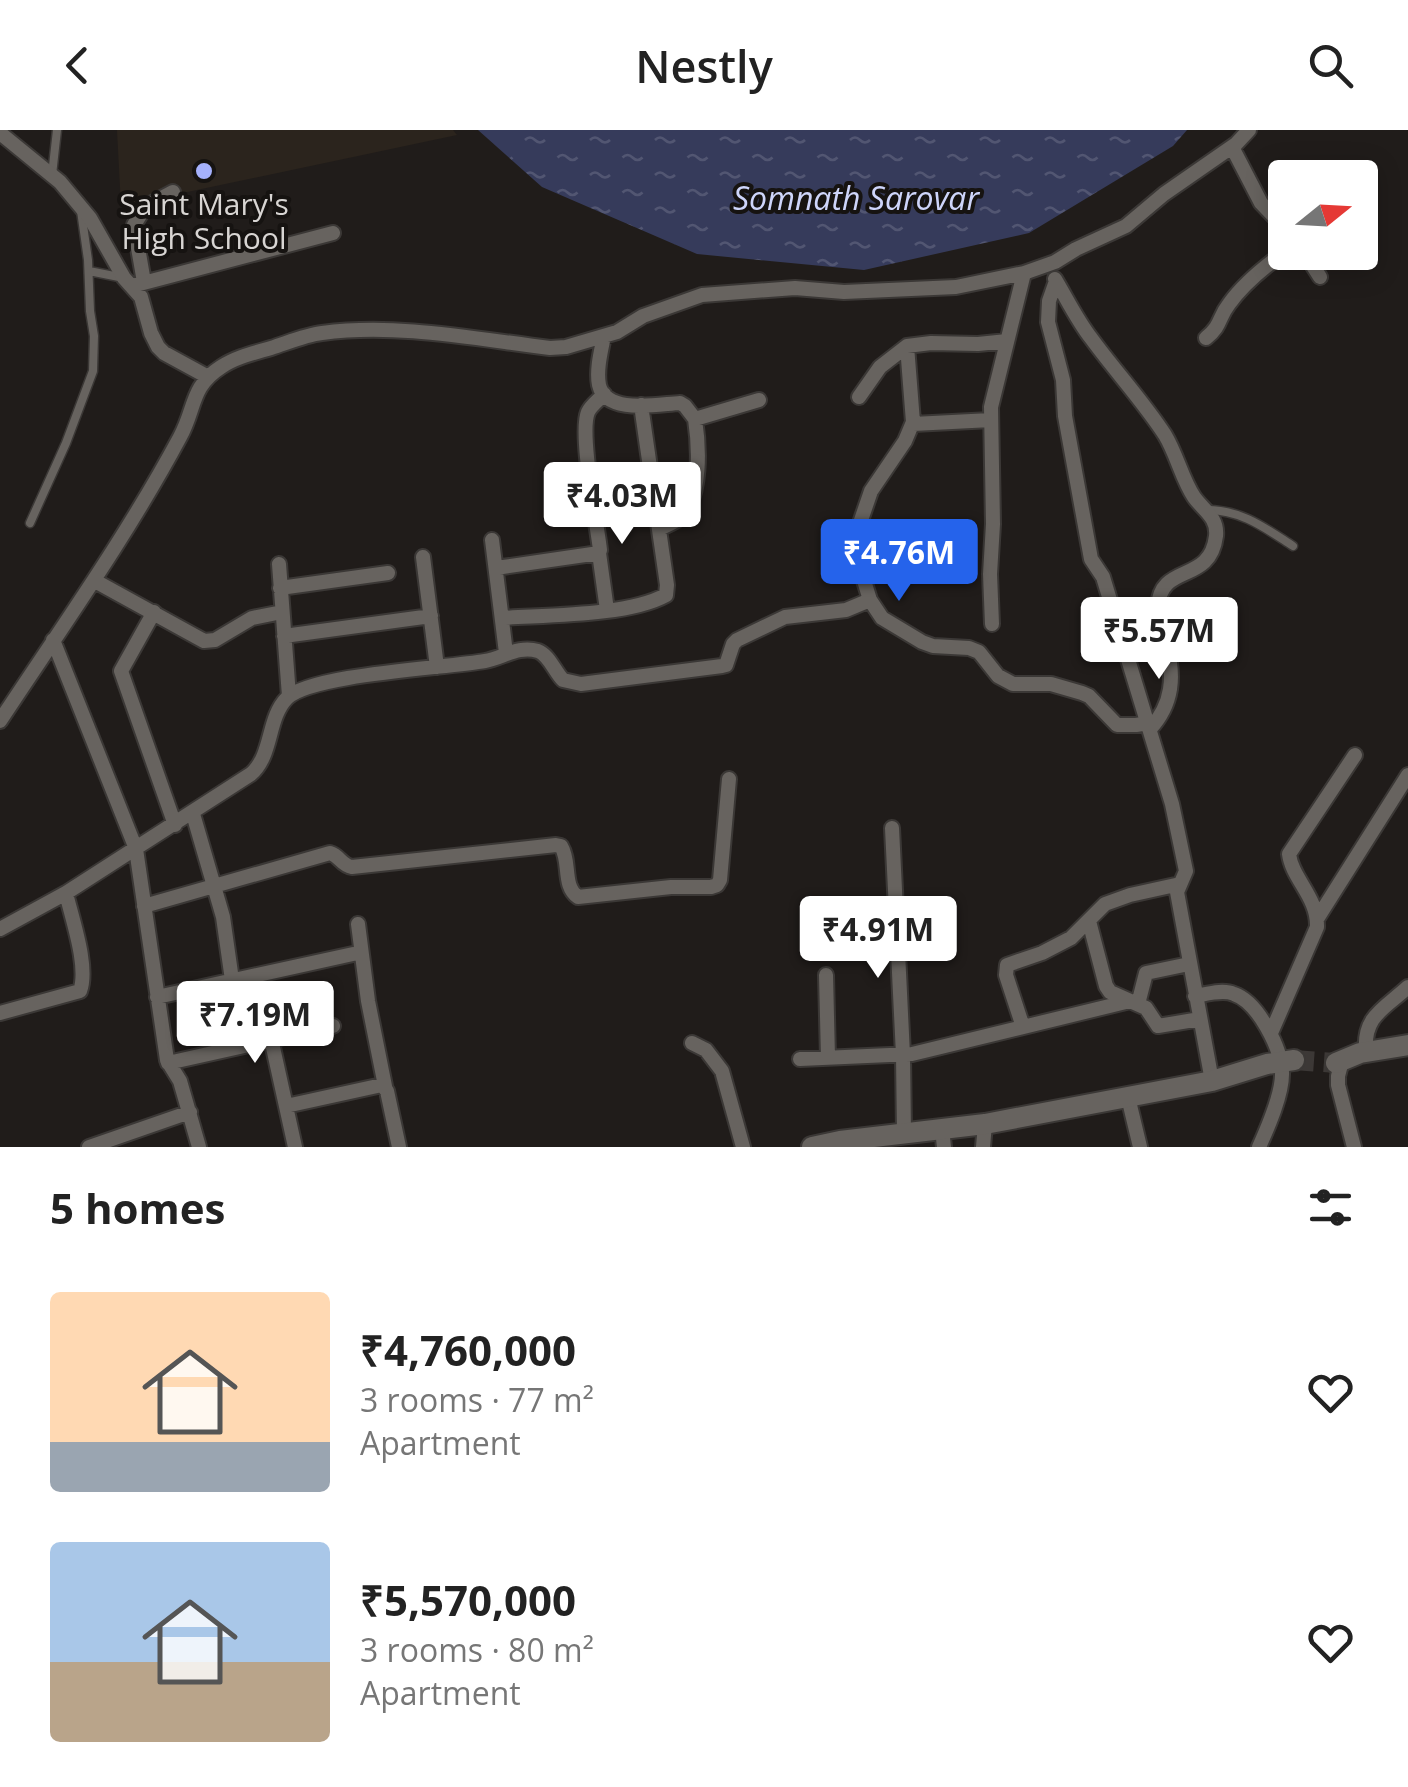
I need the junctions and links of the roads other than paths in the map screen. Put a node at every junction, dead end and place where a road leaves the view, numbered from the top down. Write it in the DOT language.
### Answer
graph roads {
  1 [pos="57,130"];
  2 [pos="1249,130"];
  3 [pos="0,133"];
  4 [pos="1232,147"];
  5 [pos="52,175"];
  6 [pos="173,192"];
  7 [pos="80,206"];
  8 [pos="1268,213"];
  9 [pos="333,233"];
  10 [pos="1047,266"];
  11 [pos="1268,266"];
  12 [pos="1316,270"];
  13 [pos="88,271"];
  14 [pos="1024,273"];
  15 [pos="1320,277"];
  16 [pos="133,282"];
  17 [pos="1056,282"];
  18 [pos="604,336"];
  19 [pos="1206,338"];
  20 [pos="1008,342"];
  21 [pos="907,346"];
  22 [pos="208,377"];
  23 [pos="604,394"];
  24 [pos="859,397"];
  25 [pos="759,400"];
  26 [pos="641,406"];
  27 [pos="695,419"];
  28 [pos="991,420"];
  29 [pos="912,424"];
  30 [pos="1206,510"];
  31 [pos="30,523"];
  32 [pos="659,528"];
  33 [pos="492,540"];
  34 [pos="1293,546"];
  35 [pos="599,553"];
  36 [pos="423,557"];
  37 [pos="278,564"];
  38 [pos="496,568"];
  39 [pos="388,573"];
  40 [pos="95,581"];
  41 [pos="280,588"];
  42 [pos="870,600"];
  43 [pos="607,610"];
  44 [pos="154,612"];
  45 [pos="282,612"];
  46 [pos="431,616"];
  47 [pos="502,618"];
  48 [pos="992,624"];
  49 [pos="284,636"];
  50 [pos="53,640"];
  51 [pos="506,653"];
  52 [pos="438,667"];
  53 [pos="289,696"];
  54 [pos="0,721"];
  55 [pos="1149,726"];
  56 [pos="1355,755"];
  57 [pos="1408,774"];
  58 [pos="728,779"];
  59 [pos="192,814"];
  60 [pos="175,824"];
  61 [pos="892,828"];
  62 [pos="136,849"];
  63 [pos="1180,884"];
  64 [pos="216,887"];
  65 [pos="66,893"];
  66 [pos="144,906"];
  67 [pos="1317,919"];
  68 [pos="1089,920"];
  69 [pos="358,924"];
  70 [pos="0,929"];
  71 [pos="353,954"];
  72 [pos="1189,964"];
  73 [pos="257,975"];
  74 [pos="826,975"];
  75 [pos="232,980"];
  76 [pos="1408,986"];
  77 [pos="1195,996"];
  78 [pos="157,997"];
  79 [pos="1134,1002"];
  80 [pos="1408,1003"];
  81 [pos="1388,1005"];
  82 [pos="0,1013"];
  83 [pos="1200,1019"];
  84 [pos="333,1026"];
  85 [pos="1023,1027"];
  86 [pos="1271,1033"];
  87 [pos="273,1040"];
  88 [pos="692,1043"];
  89 [pos="1408,1044"];
  90 [pos="1366,1052"];
  91 [pos="903,1055"];
  92 [pos="828,1058"];
  93 [pos="800,1059"];
  94 [pos="1287,1060"];
  95 [pos="1339,1062"];
  96 [pos="168,1063"];
  97 [pos="1212,1081"];
  98 [pos="385,1086"];
  99 [pos="1128,1097"];
  100 [pos="286,1106"];
  101 [pos="190,1112"];
  102 [pos="986,1124"];
  103 [pos="904,1134"];
  104 [pos="943,1138"];
  105 [pos="840,1144"];
  106 [pos="89,1147"];
  107 [pos="199,1147"];
  108 [pos="295,1147"];
  109 [pos="399,1147"];
  110 [pos="743,1147"];
  111 [pos="812,1147"];
  112 [pos="983,1147"];
  113 [pos="1140,1147"];
  114 [pos="1259,1147"];
  115 [pos="1354,1147"];
  1 -- 5 [label="lane"];
  2 -- 4 [label="street"];
  3 -- 5 [label="street"];
  4 -- 8 [label="street"];
  4 -- 10 [label="street"];
  5 -- 7 [label="street"];
  6 -- 16 [label="street"];
  7 -- 13 [label="lane"];
  7 -- 16 [label="street"];
  9 -- 16 [label="street"];
  10 -- 14 [label="street"];
  10 -- 17 [label="street"];
  11 -- 19 [label="street"];
  12 -- 15 [label="street"];
  13 -- 16 [label="lane"];
  13 -- 31 [label="lane"];
  14 -- 18 [label="street"];
  14 -- 20 [label="street"];
  16 -- 22 [label="street"];
  17 -- 30 [label="street"];
  17 -- 55 [label="street"];
  18 -- 22 [label="street"];
  18 -- 23 [label="street"];
  20 -- 21 [label="street"];
  20 -- 28 [label="street"];
  21 -- 24 [label="street"];
  21 -- 29 [label="street"];
  22 -- 40 [label="street"];
  23 -- 26 [label="street"];
  23 -- 35 [label="street"];
  25 -- 27 [label="street"];
  26 -- 27 [label="street"];
  26 -- 32 [label="street"];
  27 -- 32 [label="street"];
  28 -- 29 [label="street"];
  28 -- 48 [label="street"];
  29 -- 42 [label="street"];
  30 -- 34 [label="lane"];
  30 -- 55 [label="street"];
  32 -- 43 [label="street"];
  33 -- 38 [label="street"];
  35 -- 38 [label="street"];
  35 -- 43 [label="street"];
  36 -- 46 [label="street"];
  37 -- 41 [label="street"];
  38 -- 47 [label="street"];
  39 -- 41 [label="street"];
  40 -- 44 [label="street"];
  40 -- 50 [label="street"];
  41 -- 45 [label="street"];
  42 -- 51 [label="street"];
  42 -- 55 [label="street"];
  43 -- 47 [label="street"];
  44 -- 45 [label="street"];
  44 -- 60 [label="street"];
  45 -- 49 [label="street"];
  46 -- 49 [label="street"];
  46 -- 52 [label="street"];
  47 -- 51 [label="street"];
  49 -- 53 [label="street"];
  50 -- 54 [label="street"];
  50 -- 62 [label="street"];
  51 -- 52 [label="street"];
  52 -- 53 [label="street"];
  53 -- 59 [label="street"];
  55 -- 63 [label="street"];
  56 -- 67 [label="street"];
  57 -- 67 [label="street"];
  58 -- 64 [label="street"];
  59 -- 60 [label="street"];
  59 -- 64 [label="street"];
  60 -- 62 [label="street"];
  61 -- 91 [label="street"];
  62 -- 65 [label="street"];
  62 -- 66 [label="street"];
  63 -- 68 [label="street"];
  63 -- 72 [label="street"];
  64 -- 66 [label="street"];
  64 -- 75 [label="street"];
  65 -- 70 [label="street"];
  65 -- 82 [label="street"];
  66 -- 78 [label="street"];
  67 -- 86 [label="street"];
  68 -- 79 [label="street"];
  68 -- 85 [label="street"];
  69 -- 98 [label="street"];
  71 -- 73 [label="street"];
  72 -- 77 [label="street"];
  72 -- 79 [label="street"];
  73 -- 75 [label="street"];
  73 -- 87 [label="street"];
  74 -- 92 [label="street"];
  75 -- 78 [label="street"];
  76 -- 81 [label="street"];
  77 -- 83 [label="street"];
  77 -- 86 [label="street"];
  78 -- 96 [label="street"];
  79 -- 83 [label="street"];
  79 -- 85 [label="street"];
  80 -- 81 [label="street"];
  81 -- 90 [label="street"];
  83 -- 97 [label="street"];
  84 -- 87 [label="street"];
  85 -- 91 [label="street"];
  86 -- 94 [label="street"];
  87 -- 96 [label="street"];
  87 -- 100 [label="street"];
  88 -- 110 [label="street"];
  89 -- 90 [label="street"];
  90 -- 95 [label="street"];
  91 -- 92 [label="street"];
  91 -- 103 [label="street"];
  92 -- 93 [label="street"];
  94 -- 97 [label="street"];
  94 -- 114 [label="street"];
  95 -- 115 [label="street"];
  96 -- 101 [label="street"];
  97 -- 99 [label="street"];
  98 -- 100 [label="street"];
  98 -- 109 [label="street"];
  99 -- 102 [label="street"];
  99 -- 113 [label="street"];
  100 -- 108 [label="street"];
  101 -- 106 [label="street"];
  101 -- 107 [label="street"];
  102 -- 104 [label="street"];
  102 -- 112 [label="street"];
  103 -- 104 [label="street"];
  103 -- 105 [label="street"];
  105 -- 111 [label="street"];
}
